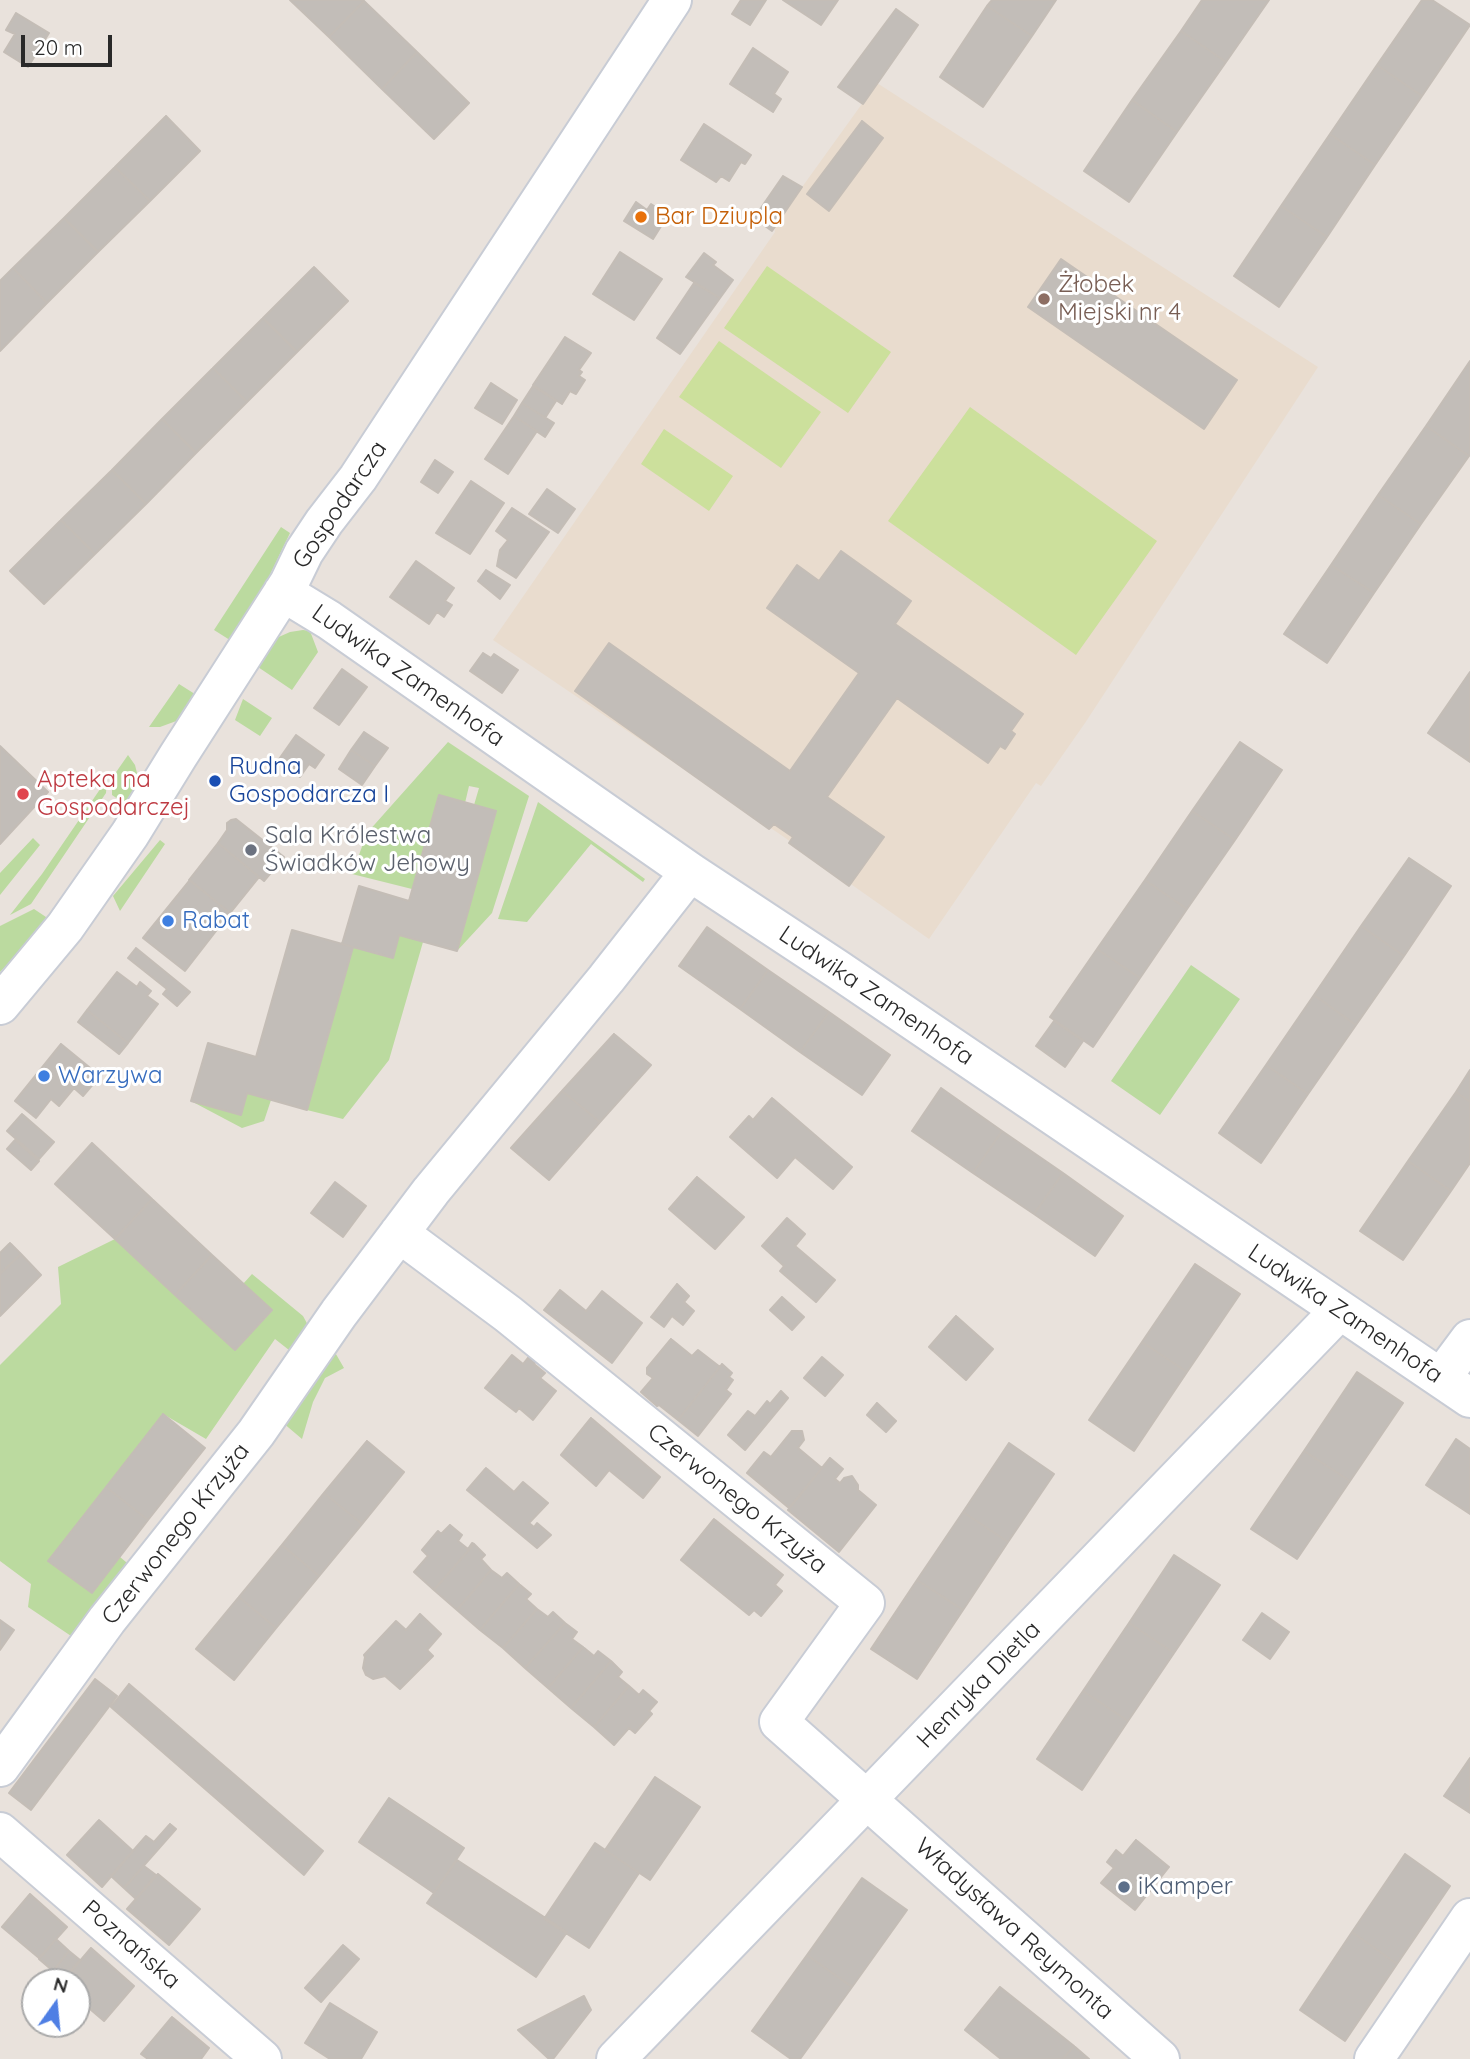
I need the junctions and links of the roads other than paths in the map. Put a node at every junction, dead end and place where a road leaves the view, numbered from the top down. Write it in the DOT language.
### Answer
graph roads {
  1 [pos="672,0"];
  2 [pos="283,592"];
  3 [pos="690,872"];
  4 [pos="0,1005"];
  5 [pos="399,1233"];
  6 [pos="1340,1310"];
  7 [pos="1470,1339"];
  8 [pos="1455,1388"];
  9 [pos="0,1767"];
  10 [pos="868,1800"];
  11 [pos="0,1832"];
  12 [pos="1470,1918"];
  13 [pos="262,2059"];
  14 [pos="616,2059"];
  15 [pos="1160,2059"];
  16 [pos="1374,2059"];
  1 -- 2 [label="street, Gospodarcza"];
  2 -- 3 [label="street, Ludwika Zamenhofa"];
  2 -- 4 [label="street, Gospodarcza"];
  3 -- 5 [label="street, Czerwonego Krzyża"];
  3 -- 6 [label="street, Ludwika Zamenhofa"];
  5 -- 9 [label="street, Czerwonego Krzyża"];
  5 -- 10 [label="street, Czerwonego Krzyża"];
  6 -- 8 [label="street, Ludwika Zamenhofa"];
  6 -- 10 [label="street, Henryka Dietla"];
  7 -- 8 [label="street"];
  10 -- 14 [label="street, Henryka Dietla"];
  10 -- 15 [label="street, Władysława Reymonta"];
  11 -- 13 [label="street, Poznańska"];
  12 -- 16 [label="street"];
}
